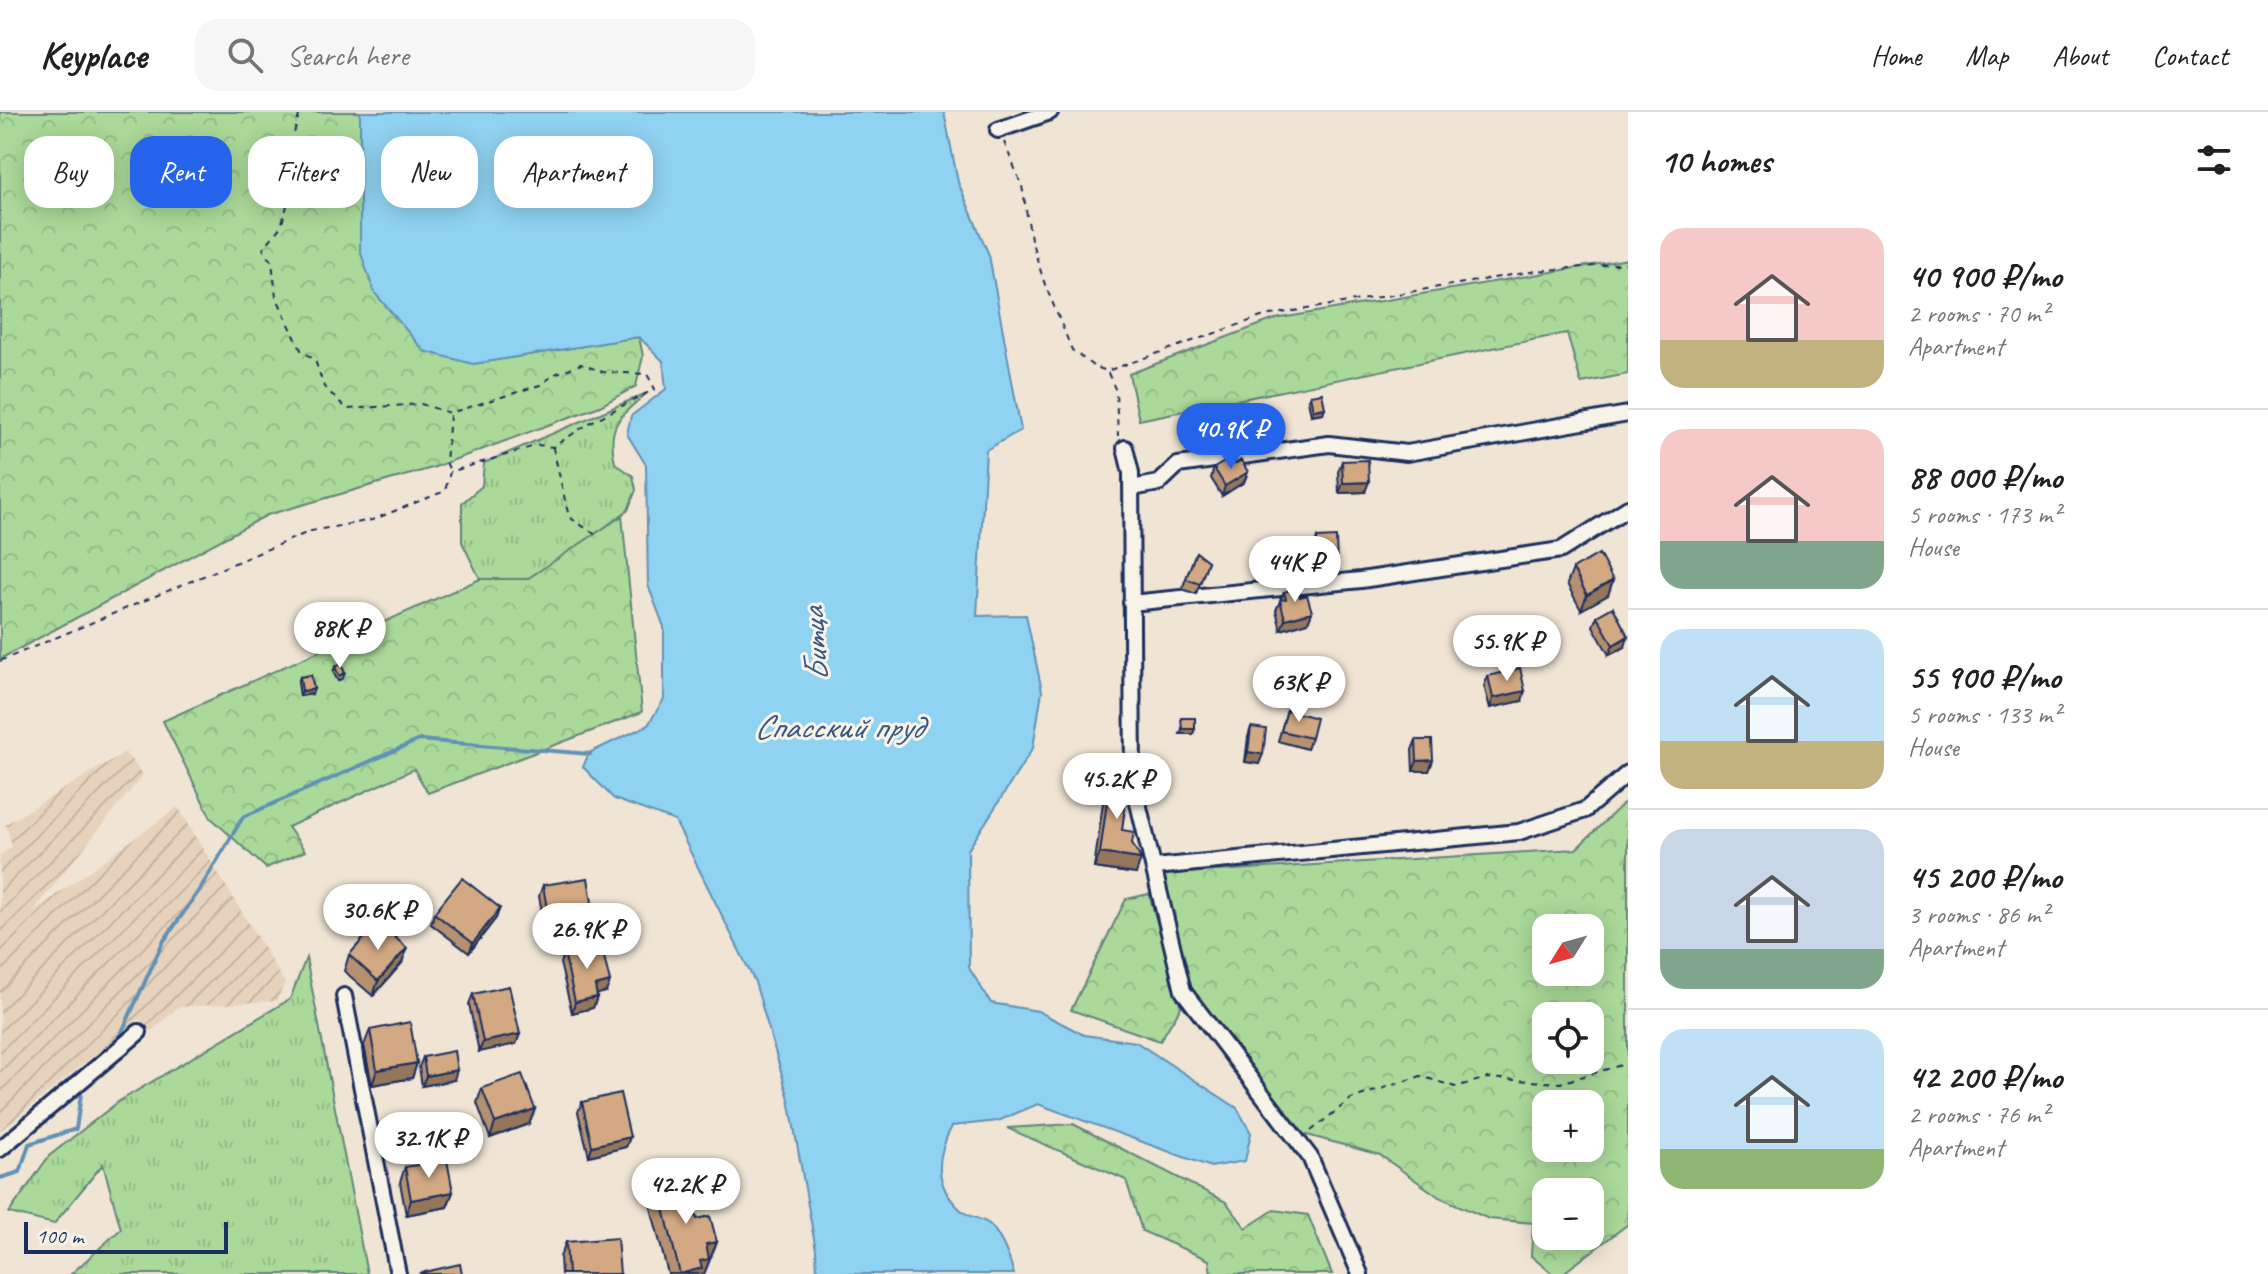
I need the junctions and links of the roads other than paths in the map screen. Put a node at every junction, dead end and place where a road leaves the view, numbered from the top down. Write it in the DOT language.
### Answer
graph roads {
  1 [pos="1050,112"];
  2 [pos="998,130"];
  3 [pos="1628,414"];
  4 [pos="1122,443"];
  5 [pos="1132,488"];
  6 [pos="1628,508"];
  7 [pos="1131,603"];
  8 [pos="1628,773"];
  9 [pos="1155,867"];
  10 [pos="344,996"];
  11 [pos="139,1032"];
  12 [pos="0,1149"];
  13 [pos="398,1274"];
  14 [pos="1360,1274"];
  1 -- 2 [label="street"];
  3 -- 5 [label="street"];
  4 -- 5 [label="street"];
  5 -- 7 [label="street"];
  6 -- 7 [label="street"];
  7 -- 9 [label="street"];
  8 -- 9 [label="street"];
  9 -- 14 [label="street"];
  10 -- 13 [label="street"];
  11 -- 12 [label="street"];
}
